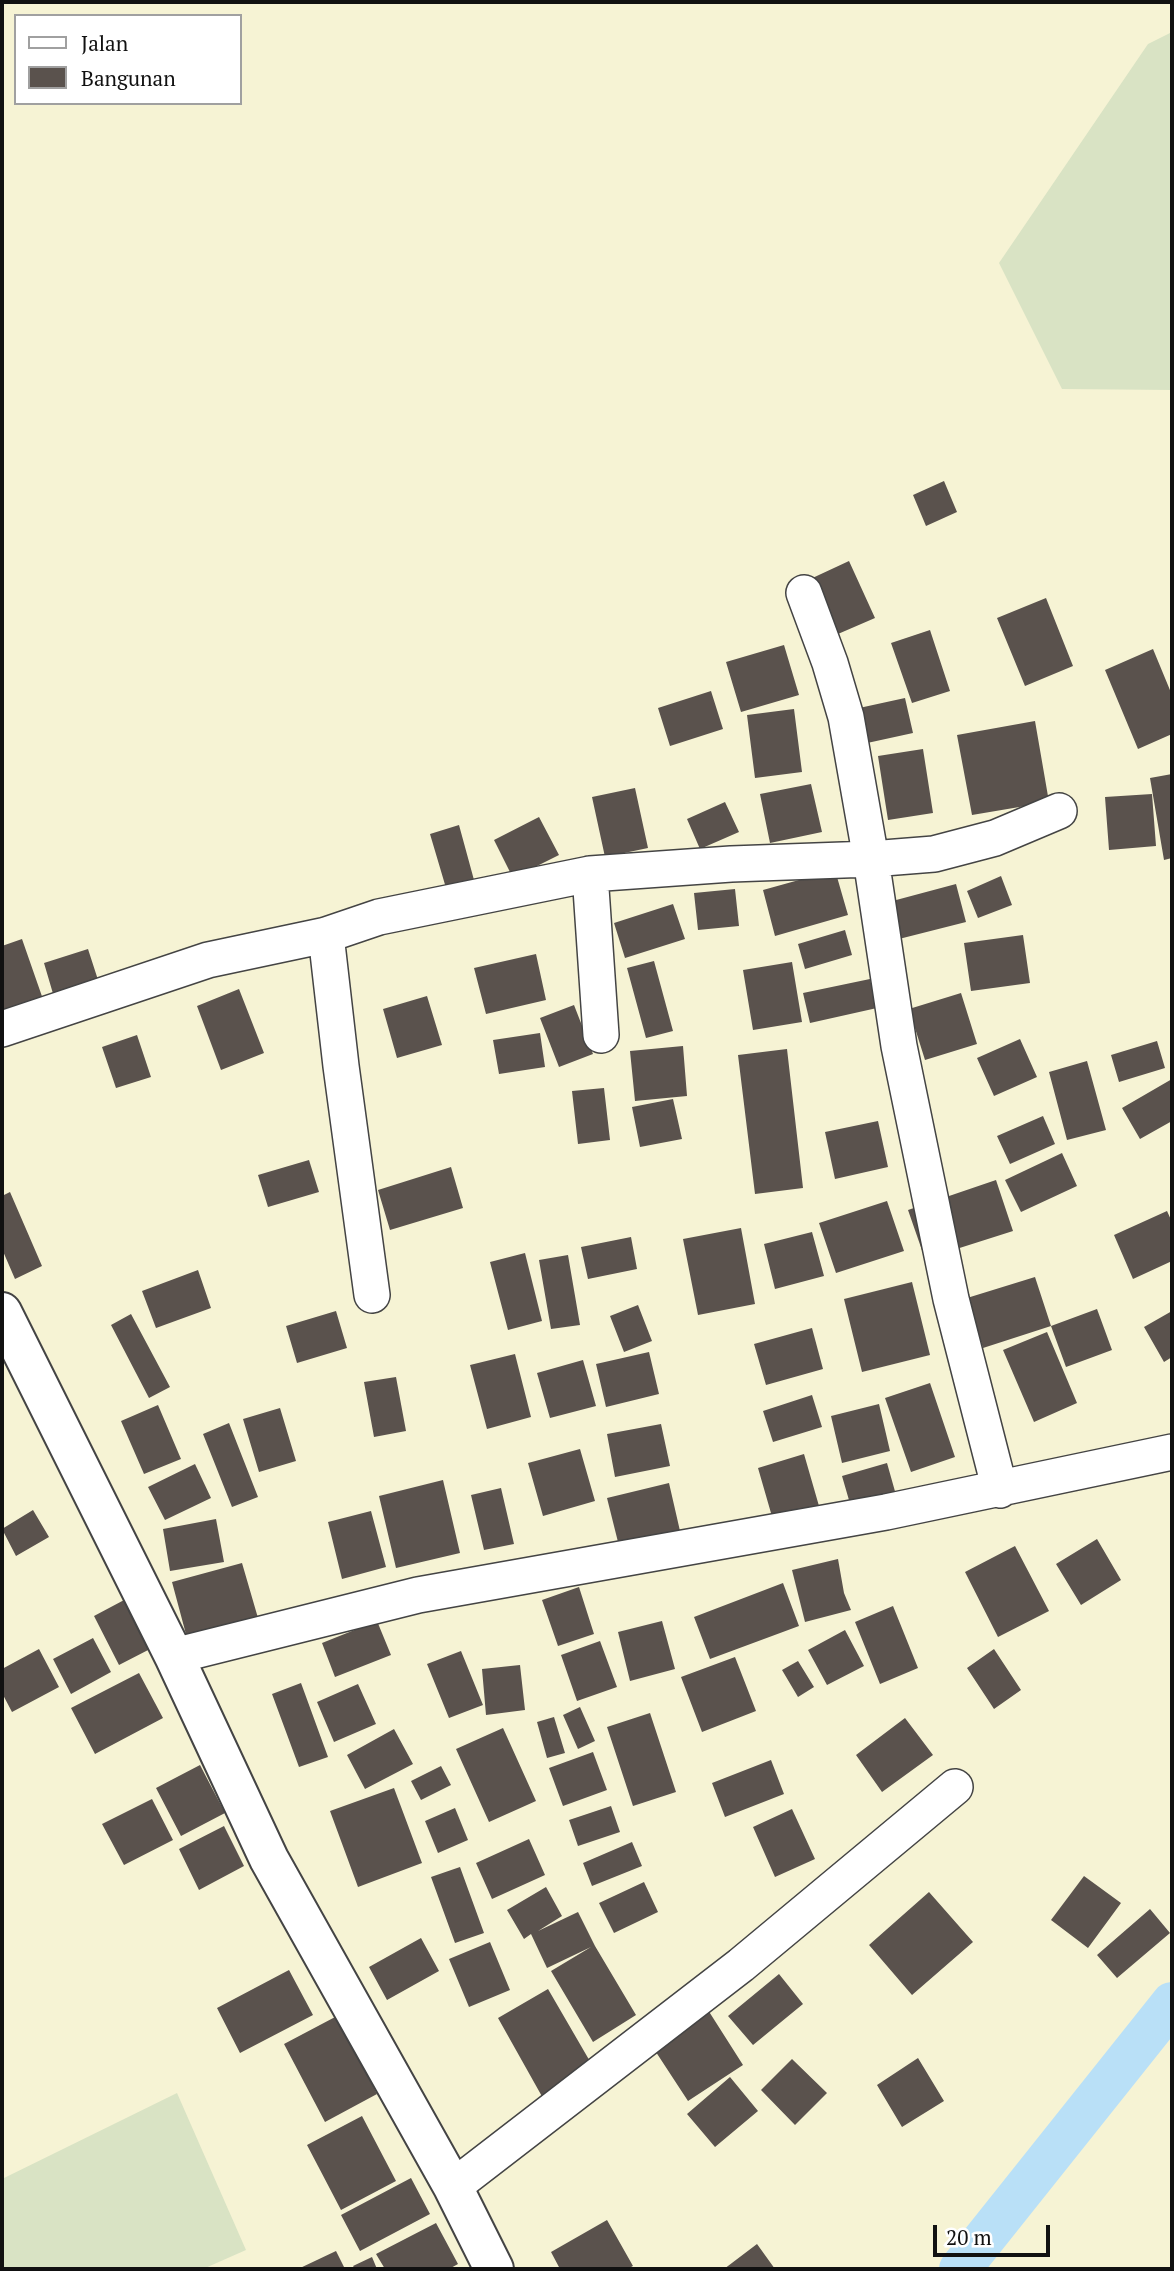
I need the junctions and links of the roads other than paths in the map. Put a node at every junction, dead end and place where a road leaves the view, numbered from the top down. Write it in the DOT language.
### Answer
graph roads {
  1 [pos="804,593"];
  2 [pos="1059,811"];
  3 [pos="871,859"];
  4 [pos="590,874"];
  5 [pos="326,935"];
  6 [pos="2,1029"];
  7 [pos="601,1035"];
  8 [pos="372,1295"];
  9 [pos="2,1312"];
  10 [pos="1172,1452"];
  11 [pos="1000,1489"];
  12 [pos="174,1656"];
  13 [pos="956,1787"];
  14 [pos="453,2187"];
  15 [pos="494,2269"];
  1 -- 3 [label="street"];
  2 -- 3 [label="street"];
  3 -- 4 [label="street"];
  3 -- 11 [label="street"];
  4 -- 5 [label="street"];
  4 -- 7 [label="street"];
  5 -- 6 [label="street"];
  5 -- 8 [label="street"];
  9 -- 12 [label="street"];
  10 -- 11 [label="street"];
  11 -- 12 [label="street"];
  12 -- 14 [label="street"];
  13 -- 14 [label="street"];
  14 -- 15 [label="street"];
}
